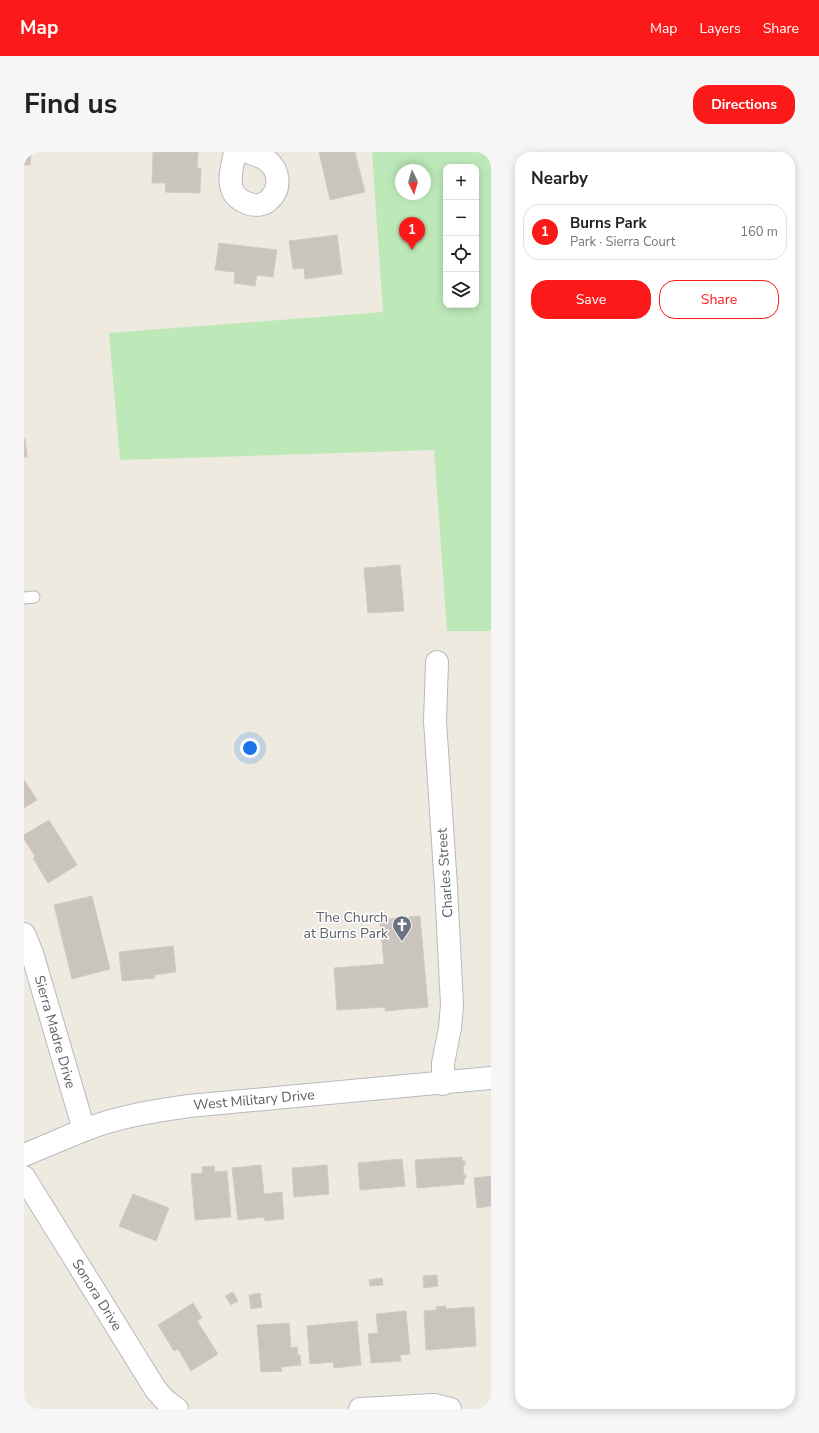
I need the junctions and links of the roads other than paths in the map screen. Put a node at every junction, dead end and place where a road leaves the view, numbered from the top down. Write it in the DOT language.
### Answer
graph roads {
  1 [pos="235,152"];
  2 [pos="248,152"];
  3 [pos="437,662"];
  4 [pos="24,934"];
  5 [pos="491,1078"];
  6 [pos="443,1084"];
  7 [pos="84,1130"];
  8 [pos="24,1156"];
  9 [pos="24,1177"];
  10 [pos="176,1409"];
  11 [pos="360,1409"];
  12 [pos="450,1409"];
  1 -- 2 [label="street"];
  3 -- 6 [label="street, Charles Street"];
  4 -- 7 [label="street, Sierra Madre Drive"];
  5 -- 6 [label="street, West Military Drive"];
  6 -- 7 [label="street, West Military Drive"];
  7 -- 8 [label="street, West Military Drive"];
  9 -- 10 [label="street, Sonora Drive"];
  11 -- 12 [label="street"];
}
